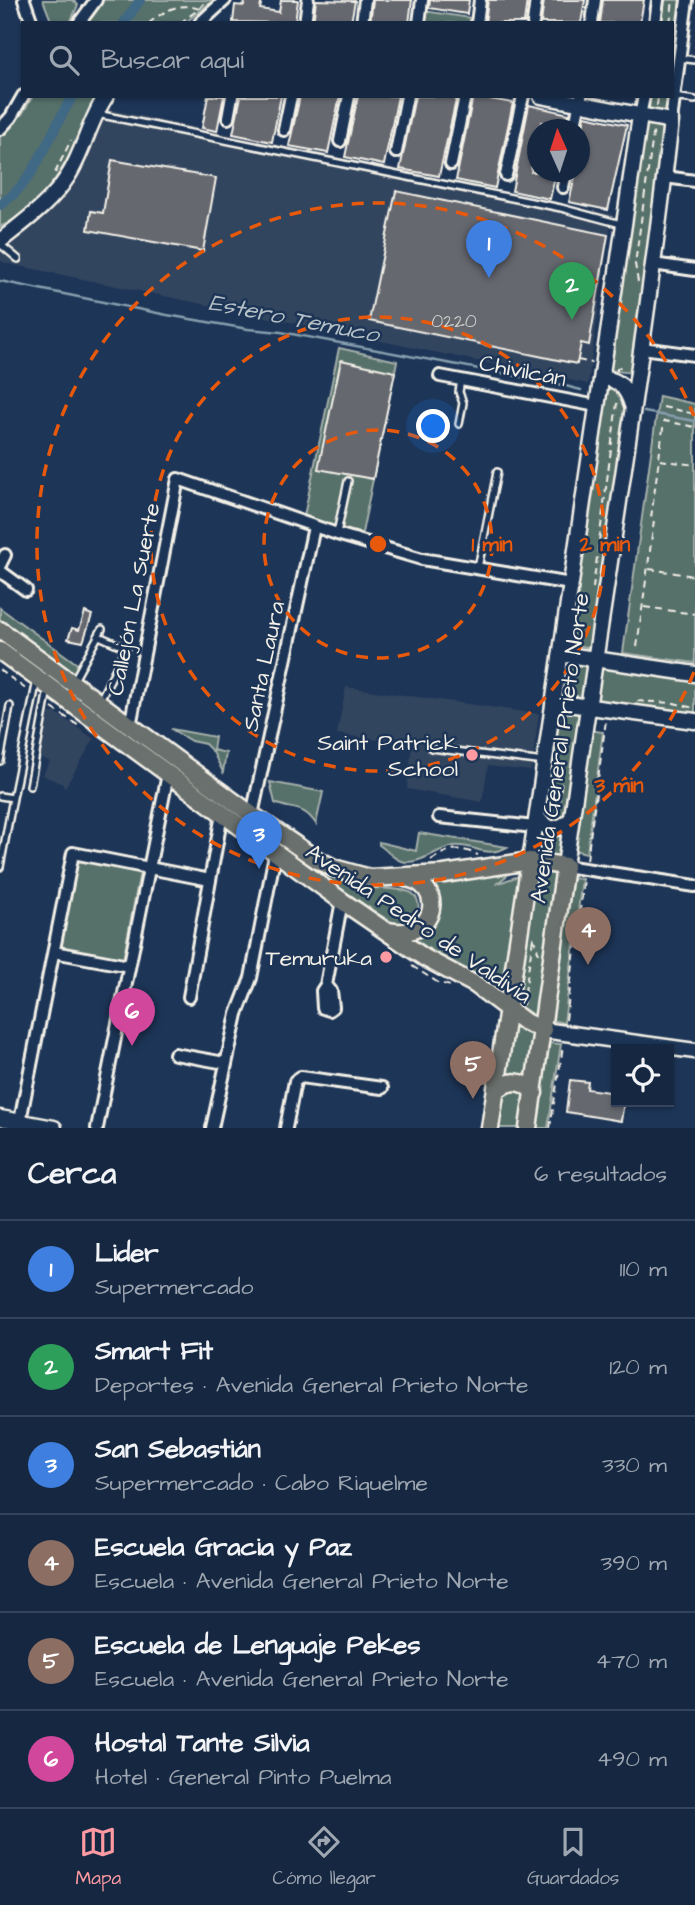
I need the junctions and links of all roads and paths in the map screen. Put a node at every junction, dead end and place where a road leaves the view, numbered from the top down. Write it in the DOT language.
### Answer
graph roads {
  1 [pos="24,0"];
  2 [pos="96,0"];
  3 [pos="207,0"];
  4 [pos="225,0"];
  5 [pos="308,0"];
  6 [pos="365,0"];
  7 [pos="422,0"];
  8 [pos="480,0"];
  9 [pos="536,0"];
  10 [pos="595,0"];
  11 [pos="658,0"];
  12 [pos="673,0"];
  13 [pos="687,0"];
  14 [pos="199,9"];
  15 [pos="31,21"];
  16 [pos="80,21"];
  17 [pos="152,21"];
  18 [pos="183,21"];
  19 [pos="202,21"];
  20 [pos="304,21"];
  21 [pos="362,21"];
  22 [pos="419,21"];
  23 [pos="477,21"];
  24 [pos="533,21"];
  25 [pos="592,21"];
  26 [pos="655,21"];
  27 [pos="670,21"];
  28 [pos="679,58"];
  29 [pos="695,60"];
  30 [pos="674,97"];
  31 [pos="22,98"];
  32 [pos="105,98"];
  33 [pos="232,98"];
  34 [pos="291,98"];
  35 [pos="349,98"];
  36 [pos="407,98"];
  37 [pos="465,98"];
  38 [pos="523,98"];
  39 [pos="560,98"];
  40 [pos="643,98"];
  41 [pos="657,98"];
  42 [pos="674,98"];
  43 [pos="580,100"];
  44 [pos="695,100"];
  45 [pos="95,114"];
  46 [pos="648,117"];
  47 [pos="228,118"];
  48 [pos="576,119"];
  49 [pos="671,121"];
  50 [pos="0,129"];
  51 [pos="284,130"];
  52 [pos="72,139"];
  53 [pos="340,141"];
  54 [pos="396,152"];
  55 [pos="451,164"];
  56 [pos="506,175"];
  57 [pos="53,176"];
  58 [pos="664,177"];
  59 [pos="695,181"];
  60 [pos="564,182"];
  61 [pos="563,187"];
  62 [pos="624,225"];
  63 [pos="0,243"];
  64 [pos="18,259"];
  65 [pos="653,264"];
  66 [pos="695,270"];
  67 [pos="638,284"];
  68 [pos="642,348"];
  69 [pos="695,355"];
  70 [pos="578,360"];
  71 [pos="587,362"];
  72 [pos="627,363"];
  73 [pos="440,376"];
  74 [pos="461,380"];
  75 [pos="606,380"];
  76 [pos="597,406"];
  77 [pos="663,407"];
  78 [pos="634,409"];
  79 [pos="695,414"];
  80 [pos="459,424"];
  81 [pos="695,427"];
  82 [pos="659,460"];
  83 [pos="695,465"];
  84 [pos="497,472"];
  85 [pos="348,481"];
  86 [pos="314,527"];
  87 [pos="337,534"];
  88 [pos="478,569"];
  89 [pos="648,569"];
  90 [pos="0,571"];
  91 [pos="695,576"];
  92 [pos="571,584"];
  93 [pos="26,590"];
  94 [pos="593,594"];
  95 [pos="643,606"];
  96 [pos="695,614"];
  97 [pos="102,629"];
  98 [pos="0,630"];
  99 [pos="99,636"];
  100 [pos="637,647"];
  101 [pos="0,651"];
  102 [pos="561,654"];
  103 [pos="594,659"];
  104 [pos="695,674"];
  105 [pos="43,682"];
  106 [pos="72,684"];
  107 [pos="554,702"];
  108 [pos="98,703"];
  109 [pos="10,706"];
  110 [pos="587,706"];
  111 [pos="607,709"];
  112 [pos="695,721"];
  113 [pos="130,726"];
  114 [pos="431,748"];
  115 [pos="555,748"];
  116 [pos="0,761"];
  117 [pos="545,762"];
  118 [pos="190,769"];
  119 [pos="167,774"];
  120 [pos="30,786"];
  121 [pos="0,796"];
  122 [pos="13,798"];
  123 [pos="222,814"];
  124 [pos="253,815"];
  125 [pos="439,817"];
  126 [pos="572,818"];
  127 [pos="536,821"];
  128 [pos="556,829"];
  129 [pos="275,854"];
  130 [pos="479,856"];
  131 [pos="431,860"];
  132 [pos="530,861"];
  133 [pos="565,866"];
  134 [pos="0,867"];
  135 [pos="148,869"];
  136 [pos="586,869"];
  137 [pos="401,877"];
  138 [pos="210,880"];
  139 [pos="695,886"];
  140 [pos="342,901"];
  141 [pos="386,930"];
  142 [pos="533,937"];
  143 [pos="538,950"];
  144 [pos="54,952"];
  145 [pos="540,956"];
  146 [pos="129,966"];
  147 [pos="326,985"];
  148 [pos="189,997"];
  149 [pos="508,1008"];
  150 [pos="535,1024"];
  151 [pos="565,1033"];
  152 [pos="695,1051"];
  153 [pos="175,1054"];
  154 [pos="225,1063"];
  155 [pos="382,1088"];
  156 [pos="496,1091"];
  157 [pos="534,1093"];
  158 [pos="0,1118"];
  159 [pos="19,1125"];
  160 [pos="54,1128"];
  161 [pos="97,1128"];
  162 [pos="212,1128"];
  163 [pos="286,1128"];
  164 [pos="490,1128"];
  165 [pos="528,1128"];
  166 [pos="550,1128"];
  1 -- 15 [label="street"];
  2 -- 16 [label="street"];
  3 -- 14 [label="path"];
  4 -- 19 [label="street"];
  5 -- 20 [label="street"];
  6 -- 21 [label="street"];
  7 -- 22 [label="street"];
  8 -- 23 [label="street"];
  9 -- 24 [label="street"];
  10 -- 25 [label="street"];
  11 -- 26 [label="street"];
  12 -- 27 [label="path"];
  13 -- 28 [label="street, Avenida General Prieto Norte"];
  14 -- 17 [label="path"];
  14 -- 18 [label="path"];
  28 -- 29 [label="lane"];
  28 -- 30 [label="street, Avenida General Prieto Norte"];
  30 -- 44 [label="lane"];
  31 -- 50 [label="street"];
  32 -- 45 [label="street"];
  33 -- 47 [label="street"];
  34 -- 51 [label="street"];
  35 -- 53 [label="street"];
  36 -- 54 [label="street"];
  37 -- 55 [label="street"];
  38 -- 56 [label="street"];
  39 -- 43 [label="street"];
  40 -- 46 [label="street, Avenida General Prieto Norte"];
  41 -- 46 [label="path"];
  42 -- 49 [label="street, Avenida General Prieto Norte"];
  43 -- 46 [label="street"];
  43 -- 48 [label="street"];
  45 -- 62 [label="lane"];
  45 -- 63 [label="street"];
  46 -- 49 [label="street"];
  46 -- 62 [label="street, Avenida General Prieto Norte"];
  46 -- 67 [label="path"];
  49 -- 58 [label="street, Avenida General Prieto Norte"];
  52 -- 57 [label="path"];
  58 -- 59 [label="street"];
  58 -- 65 [label="street, Avenida General Prieto Norte"];
  60 -- 61 [label="street"];
  62 -- 75 [label="street, Avenida General Prieto Norte"];
  63 -- 64 [label="lane"];
  65 -- 66 [label="street"];
  65 -- 68 [label="street, Avenida General Prieto Norte"];
  68 -- 69 [label="street"];
  68 -- 78 [label="street, Avenida General Prieto Norte"];
  70 -- 71 [label="path"];
  72 -- 75 [label="path"];
  73 -- 74 [label="street, Chivilcán"];
  74 -- 76 [label="street, Chivilcán"];
  74 -- 80 [label="lane"];
  75 -- 76 [label="street, Avenida General Prieto Norte"];
  75 -- 78 [label="street"];
  75 -- 94 [label="path"];
  76 -- 92 [label="street, Avenida General Prieto Norte"];
  77 -- 79 [label="path"];
  78 -- 103 [label="street, Avenida General Prieto Norte"];
  81 -- 82 [label="path"];
  82 -- 83 [label="path"];
  82 -- 89 [label="path"];
  84 -- 88 [label="lane"];
  85 -- 87 [label="lane"];
  86 -- 87 [label="street"];
  86 -- 113 [label="street, Callejón La Suerte"];
  86 -- 124 [label="street, Santa Laura"];
  87 -- 88 [label="street"];
  88 -- 92 [label="street"];
  89 -- 91 [label="path"];
  89 -- 95 [label="path"];
  90 -- 93 [label="street"];
  92 -- 102 [label="street, Avenida General Prieto Norte"];
  95 -- 96 [label="path"];
  95 -- 100 [label="path"];
  97 -- 99 [label="lane"];
  98 -- 106 [label="main road, Avenida Pedro de Valdivia"];
  99 -- 106 [label="lane"];
  99 -- 108 [label="lane"];
  101 -- 105 [label="main road, Avenida Pedro de Valdivia"];
  102 -- 103 [label="street"];
  102 -- 107 [label="street, Avenida General Prieto Norte"];
  103 -- 104 [label="street"];
  103 -- 110 [label="street, Avenida General Prieto Norte"];
  105 -- 119 [label="main road, Avenida Pedro de Valdivia"];
  105 -- 120 [label="lane"];
  105 -- 122 [label="lane"];
  106 -- 108 [label="main road, Avenida Pedro de Valdivia"];
  107 -- 110 [label="street"];
  107 -- 117 [label="street, Avenida General Prieto Norte"];
  108 -- 113 [label="main road, Avenida Pedro de Valdivia"];
  109 -- 116 [label="lane"];
  110 -- 111 [label="street"];
  110 -- 126 [label="street, Avenida General Prieto Norte"];
  111 -- 112 [label="street"];
  111 -- 136 [label="path"];
  113 -- 118 [label="main road, Avenida Pedro de Valdivia"];
  114 -- 117 [label="lane"];
  115 -- 128 [label="path"];
  117 -- 127 [label="street, Avenida General Prieto Norte"];
  118 -- 119 [label="main road"];
  118 -- 124 [label="main road, Avenida Pedro de Valdivia"];
  119 -- 123 [label="main road, Avenida Pedro de Valdivia"];
  119 -- 135 [label="street"];
  121 -- 122 [label="lane"];
  122 -- 134 [label="lane"];
  123 -- 129 [label="main road, Avenida Pedro de Valdivia"];
  123 -- 138 [label="street"];
  124 -- 137 [label="main road, Avenida Pedro de Valdivia"];
  125 -- 127 [label="street"];
  126 -- 128 [label="street"];
  126 -- 133 [label="street, Avenida General Prieto Norte"];
  127 -- 128 [label="street"];
  127 -- 132 [label="street, Avenida General Prieto Norte"];
  129 -- 140 [label="main road, Avenida Pedro de Valdivia"];
  129 -- 154 [label="street"];
  130 -- 131 [label="path"];
  132 -- 133 [label="main road, Avenida Pedro de Valdivia"];
  132 -- 137 [label="main road, Avenida Pedro de Valdivia"];
  132 -- 149 [label="main road, Avenida General Prieto Norte"];
  133 -- 136 [label="street"];
  133 -- 150 [label="main road, Avenida General Prieto Norte"];
  135 -- 138 [label="street"];
  135 -- 144 [label="street"];
  135 -- 146 [label="street"];
  136 -- 139 [label="street"];
  136 -- 151 [label="path"];
  137 -- 141 [label="main road"];
  138 -- 148 [label="street"];
  140 -- 141 [label="main road, Avenida Pedro de Valdivia"];
  140 -- 147 [label="street"];
  141 -- 149 [label="main road, Avenida Pedro de Valdivia"];
  142 -- 150 [label="path"];
  143 -- 145 [label="path"];
  144 -- 146 [label="street"];
  144 -- 159 [label="street"];
  146 -- 161 [label="street"];
  149 -- 150 [label="main road, Avenida Pedro de Valdivia"];
  149 -- 156 [label="main road, Avenida General Prieto Norte"];
  150 -- 151 [label="street"];
  150 -- 157 [label="main road, Avenida General Prieto Norte"];
  151 -- 152 [label="street"];
  151 -- 166 [label="path"];
  153 -- 154 [label="street"];
  154 -- 162 [label="street"];
  155 -- 163 [label="street"];
  156 -- 157 [label="main road"];
  156 -- 164 [label="main road, Avenida General Prieto Norte"];
  157 -- 165 [label="main road, Avenida General Prieto Norte"];
  158 -- 159 [label="street"];
  159 -- 160 [label="street"];
}
